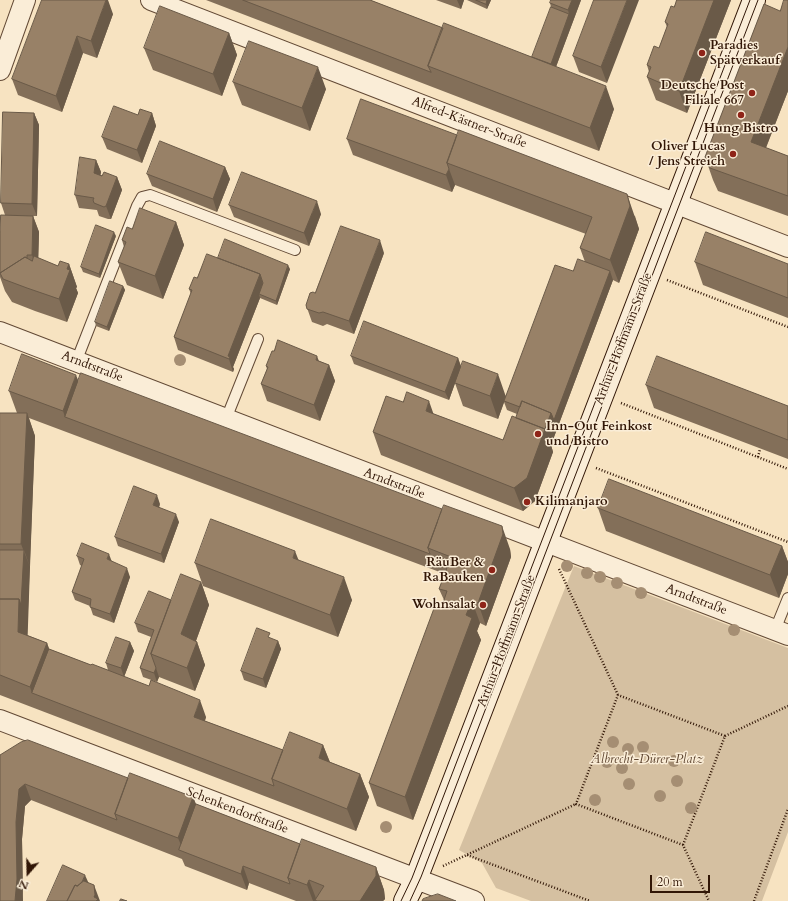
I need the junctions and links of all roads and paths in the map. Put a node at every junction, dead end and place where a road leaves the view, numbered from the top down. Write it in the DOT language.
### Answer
graph roads {
  1 [pos="25,0"];
  2 [pos="151,0"];
  3 [pos="754,0"];
  4 [pos="0,70"];
  5 [pos="676,203"];
  6 [pos="788,247"];
  7 [pos="295,250"];
  8 [pos="649,273"];
  9 [pos="788,327"];
  10 [pos="0,332"];
  11 [pos="258,339"];
  12 [pos="76,362"];
  13 [pos="602,396"];
  14 [pos="226,419"];
  15 [pos="760,449"];
  16 [pos="758,457"];
  17 [pos="577,461"];
  18 [pos="788,469"];
  19 [pos="546,542"];
  20 [pos="788,542"];
  21 [pos="565,582"];
  22 [pos="788,598"];
  23 [pos="782,633"];
  24 [pos="618,695"];
  25 [pos="788,706"];
  26 [pos="0,720"];
  27 [pos="725,736"];
  28 [pos="576,804"];
  29 [pos="788,809"];
  30 [pos="683,845"];
  31 [pos="416,879"];
  32 [pos="405,901"];
  33 [pos="474,901"];
  34 [pos="590,901"];
  35 [pos="709,901"];
  36 [pos="754,901"];
  1 -- 4 [label="street"];
  2 -- 5 [label="street, Alfred-Kästner-Straße"];
  3 -- 5 [label="street, Arthur-Hoffmann-Straße"];
  5 -- 6 [label="street, Alfred-Kästner-Straße"];
  5 -- 8 [label="street, Arthur-Hoffmann-Straße"];
  7 -- 12 [label="lane"];
  8 -- 9 [label="path"];
  8 -- 13 [label="street, Arthur-Hoffmann-Straße"];
  10 -- 12 [label="street, Arndtstraße"];
  11 -- 14 [label="lane"];
  12 -- 14 [label="street, Arndtstraße"];
  13 -- 16 [label="path"];
  13 -- 17 [label="street, Arthur-Hoffmann-Straße"];
  14 -- 19 [label="street, Arndtstraße"];
  15 -- 16 [label="path"];
  16 -- 18 [label="path"];
  17 -- 19 [label="street, Arthur-Hoffmann-Straße"];
  17 -- 20 [label="path"];
  19 -- 23 [label="street, Arndtstraße"];
  19 -- 31 [label="street, Arthur-Hoffmann-Straße"];
  21 -- 24 [label="path"];
  22 -- 23 [label="lane"];
  24 -- 27 [label="path"];
  24 -- 28 [label="path"];
  25 -- 27 [label="path"];
  26 -- 31 [label="street, Schenkendorfstraße"];
  27 -- 30 [label="path"];
  28 -- 30 [label="path"];
  28 -- 34 [label="path"];
  29 -- 36 [label="path"];
  30 -- 35 [label="path"];
  31 -- 32 [label="street, Arthur-Hoffmann-Straße"];
  31 -- 33 [label="street, Schenkendorfstraße"];
}
